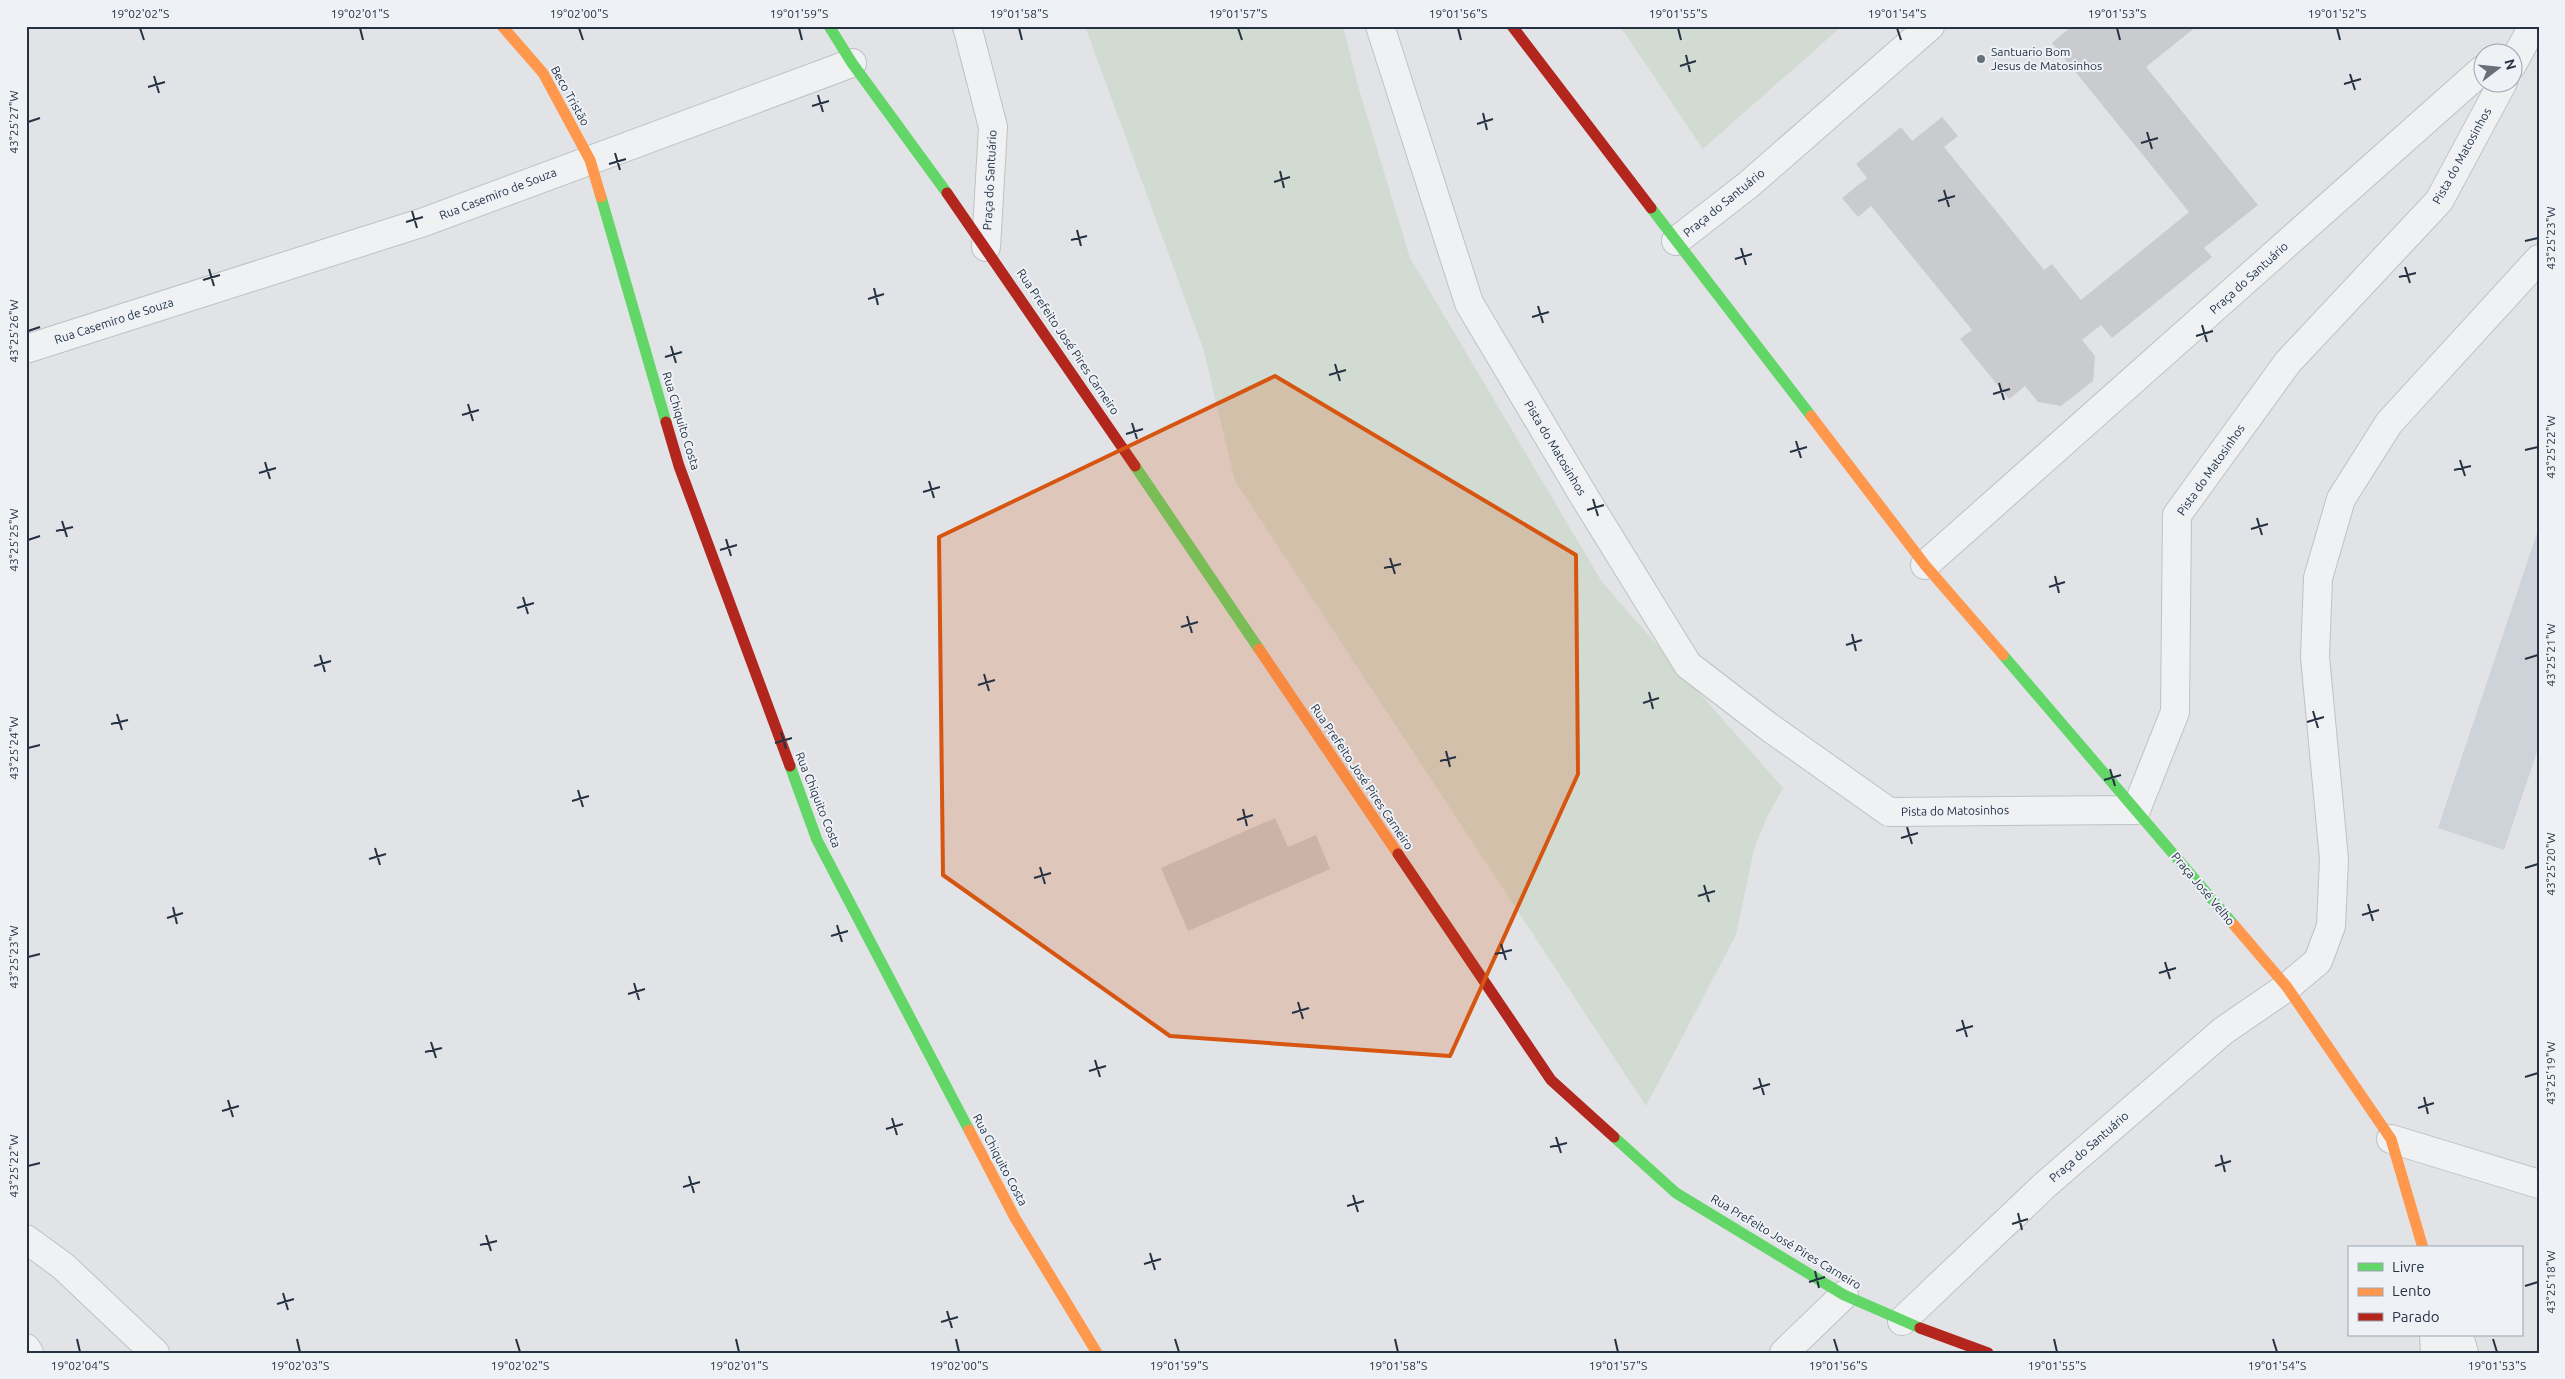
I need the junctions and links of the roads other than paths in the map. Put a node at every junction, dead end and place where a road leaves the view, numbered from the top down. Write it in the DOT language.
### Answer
graph roads {
  1 [pos="502,26"];
  2 [pos="828,26"];
  3 [pos="967,26"];
  4 [pos="1380,26"];
  5 [pos="1512,26"];
  6 [pos="1930,26"];
  7 [pos="2532,26"];
  8 [pos="2514,42"];
  9 [pos="2522,45"];
  10 [pos="852,64"];
  11 [pos="2472,79"];
  12 [pos="2498,92"];
  13 [pos="590,160"];
  14 [pos="1676,241"];
  15 [pos="986,247"];
  16 [pos="2539,259"];
  17 [pos="26,349"];
  18 [pos="1925,565"];
  19 [pos="2136,810"];
  20 [pos="2287,987"];
  21 [pos="2391,1140"];
  22 [pos="2539,1184"];
  23 [pos="26,1238"];
  24 [pos="2422,1246"];
  25 [pos="1844,1295"];
  26 [pos="1902,1320"];
  27 [pos="2434,1336"];
  28 [pos="2459,1336"];
  29 [pos="26,1348"];
  30 [pos="29,1353"];
  31 [pos="156,1353"];
  32 [pos="1098,1353"];
  33 [pos="1784,1353"];
  34 [pos="1988,1353"];
  35 [pos="2435,1353"];
  36 [pos="2464,1353"];
  1 -- 13 [label="street, Beco Tristão"];
  2 -- 10 [label="street, Rua Prefeito José Pires Carneiro"];
  3 -- 15 [label="street, Praça do Santuário"];
  4 -- 19 [label="street, Pista do Matosinhos"];
  5 -- 14 [label="street, Praça do Santuário"];
  6 -- 14 [label="street, Praça do Santuário"];
  7 -- 8 [label="street"];
  7 -- 9 [label="street"];
  10 -- 13 [label="street, Rua Casemiro de Souza"];
  10 -- 15 [label="street, Rua Prefeito José Pires Carneiro"];
  11 -- 18 [label="street, Praça do Santuário"];
  12 -- 19 [label="street, Pista do Matosinhos"];
  13 -- 17 [label="street, Rua Casemiro de Souza"];
  13 -- 32 [label="street, Rua Chiquito Costa"];
  14 -- 18 [label="street, Praça José Velho"];
  15 -- 25 [label="street, Rua Prefeito José Pires Carneiro"];
  16 -- 20 [label="street, Praça do Santuário"];
  18 -- 19 [label="street, Praça José Velho"];
  19 -- 20 [label="street, Praça José Velho"];
  20 -- 21 [label="street, Praça José Velho"];
  20 -- 26 [label="street, Praça do Santuário"];
  21 -- 22 [label="street"];
  21 -- 24 [label="street, Praça José Velho"];
  23 -- 31 [label="street"];
  25 -- 26 [label="street, Rua Prefeito José Pires Carneiro"];
  25 -- 33 [label="street"];
  26 -- 34 [label="street, Rua Prefeito José Pires Carneiro"];
  27 -- 35 [label="street"];
  28 -- 36 [label="street"];
  29 -- 30 [label="street"];
}
